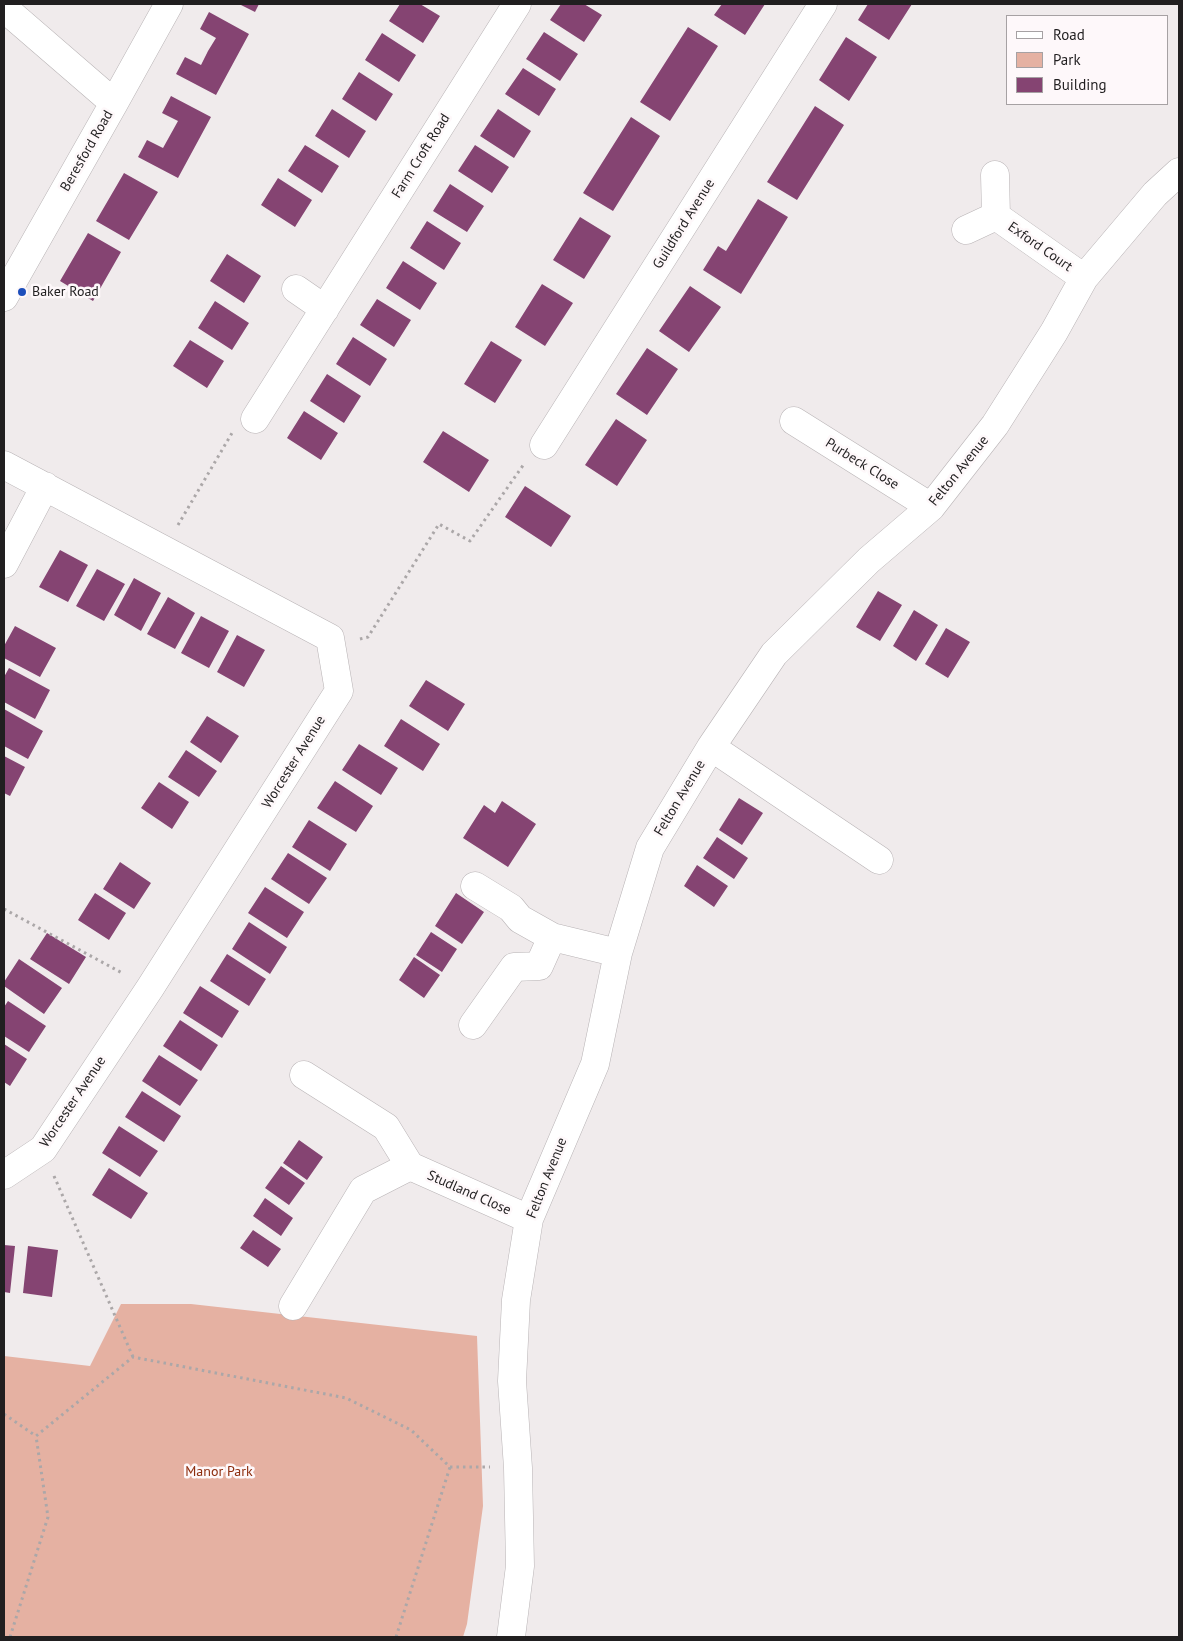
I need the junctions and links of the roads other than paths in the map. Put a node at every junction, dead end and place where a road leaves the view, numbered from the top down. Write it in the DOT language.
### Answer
graph roads {
  1 [pos="169,4"];
  2 [pos="517,4"];
  3 [pos="823,4"];
  4 [pos="4,8"];
  5 [pos="114,103"];
  6 [pos="1179,172"];
  7 [pos="995,175"];
  8 [pos="996,216"];
  9 [pos="966,230"];
  10 [pos="1084,278"];
  11 [pos="296,290"];
  12 [pos="4,297"];
  13 [pos="325,308"];
  14 [pos="255,419"];
  15 [pos="794,421"];
  16 [pos="544,445"];
  17 [pos="4,465"];
  18 [pos="45,486"];
  19 [pos="931,507"];
  20 [pos="4,564"];
  21 [pos="711,747"];
  22 [pos="879,860"];
  23 [pos="475,886"];
  24 [pos="552,937"];
  25 [pos="618,953"];
  26 [pos="473,1025"];
  27 [pos="304,1075"];
  28 [pos="410,1166"];
  29 [pos="4,1175"];
  30 [pos="529,1219"];
  31 [pos="293,1306"];
  32 [pos="510,1637"];
  1 -- 5 [label="street, Beresford Road"];
  2 -- 13 [label="street, Farm Croft Road"];
  3 -- 16 [label="street, Guildford Avenue"];
  4 -- 5 [label="street"];
  5 -- 12 [label="street, Beresford Road"];
  6 -- 10 [label="street, Felton Avenue"];
  7 -- 8 [label="street, Exford Court"];
  8 -- 9 [label="street, Exford Court"];
  8 -- 10 [label="street, Exford Court"];
  10 -- 19 [label="street, Felton Avenue"];
  11 -- 13 [label="street"];
  13 -- 14 [label="street, Farm Croft Road"];
  15 -- 19 [label="street, Purbeck Close"];
  17 -- 18 [label="street, Worcester Avenue"];
  18 -- 20 [label="street"];
  18 -- 29 [label="street, Worcester Avenue"];
  19 -- 21 [label="street, Felton Avenue"];
  21 -- 22 [label="street, Felton Avenue"];
  21 -- 25 [label="street, Felton Avenue"];
  23 -- 24 [label="street"];
  24 -- 25 [label="street"];
  24 -- 26 [label="street"];
  25 -- 30 [label="street, Felton Avenue"];
  27 -- 28 [label="street"];
  28 -- 30 [label="street, Studland Close"];
  28 -- 31 [label="street"];
  30 -- 32 [label="street, Felton Avenue"];
}
